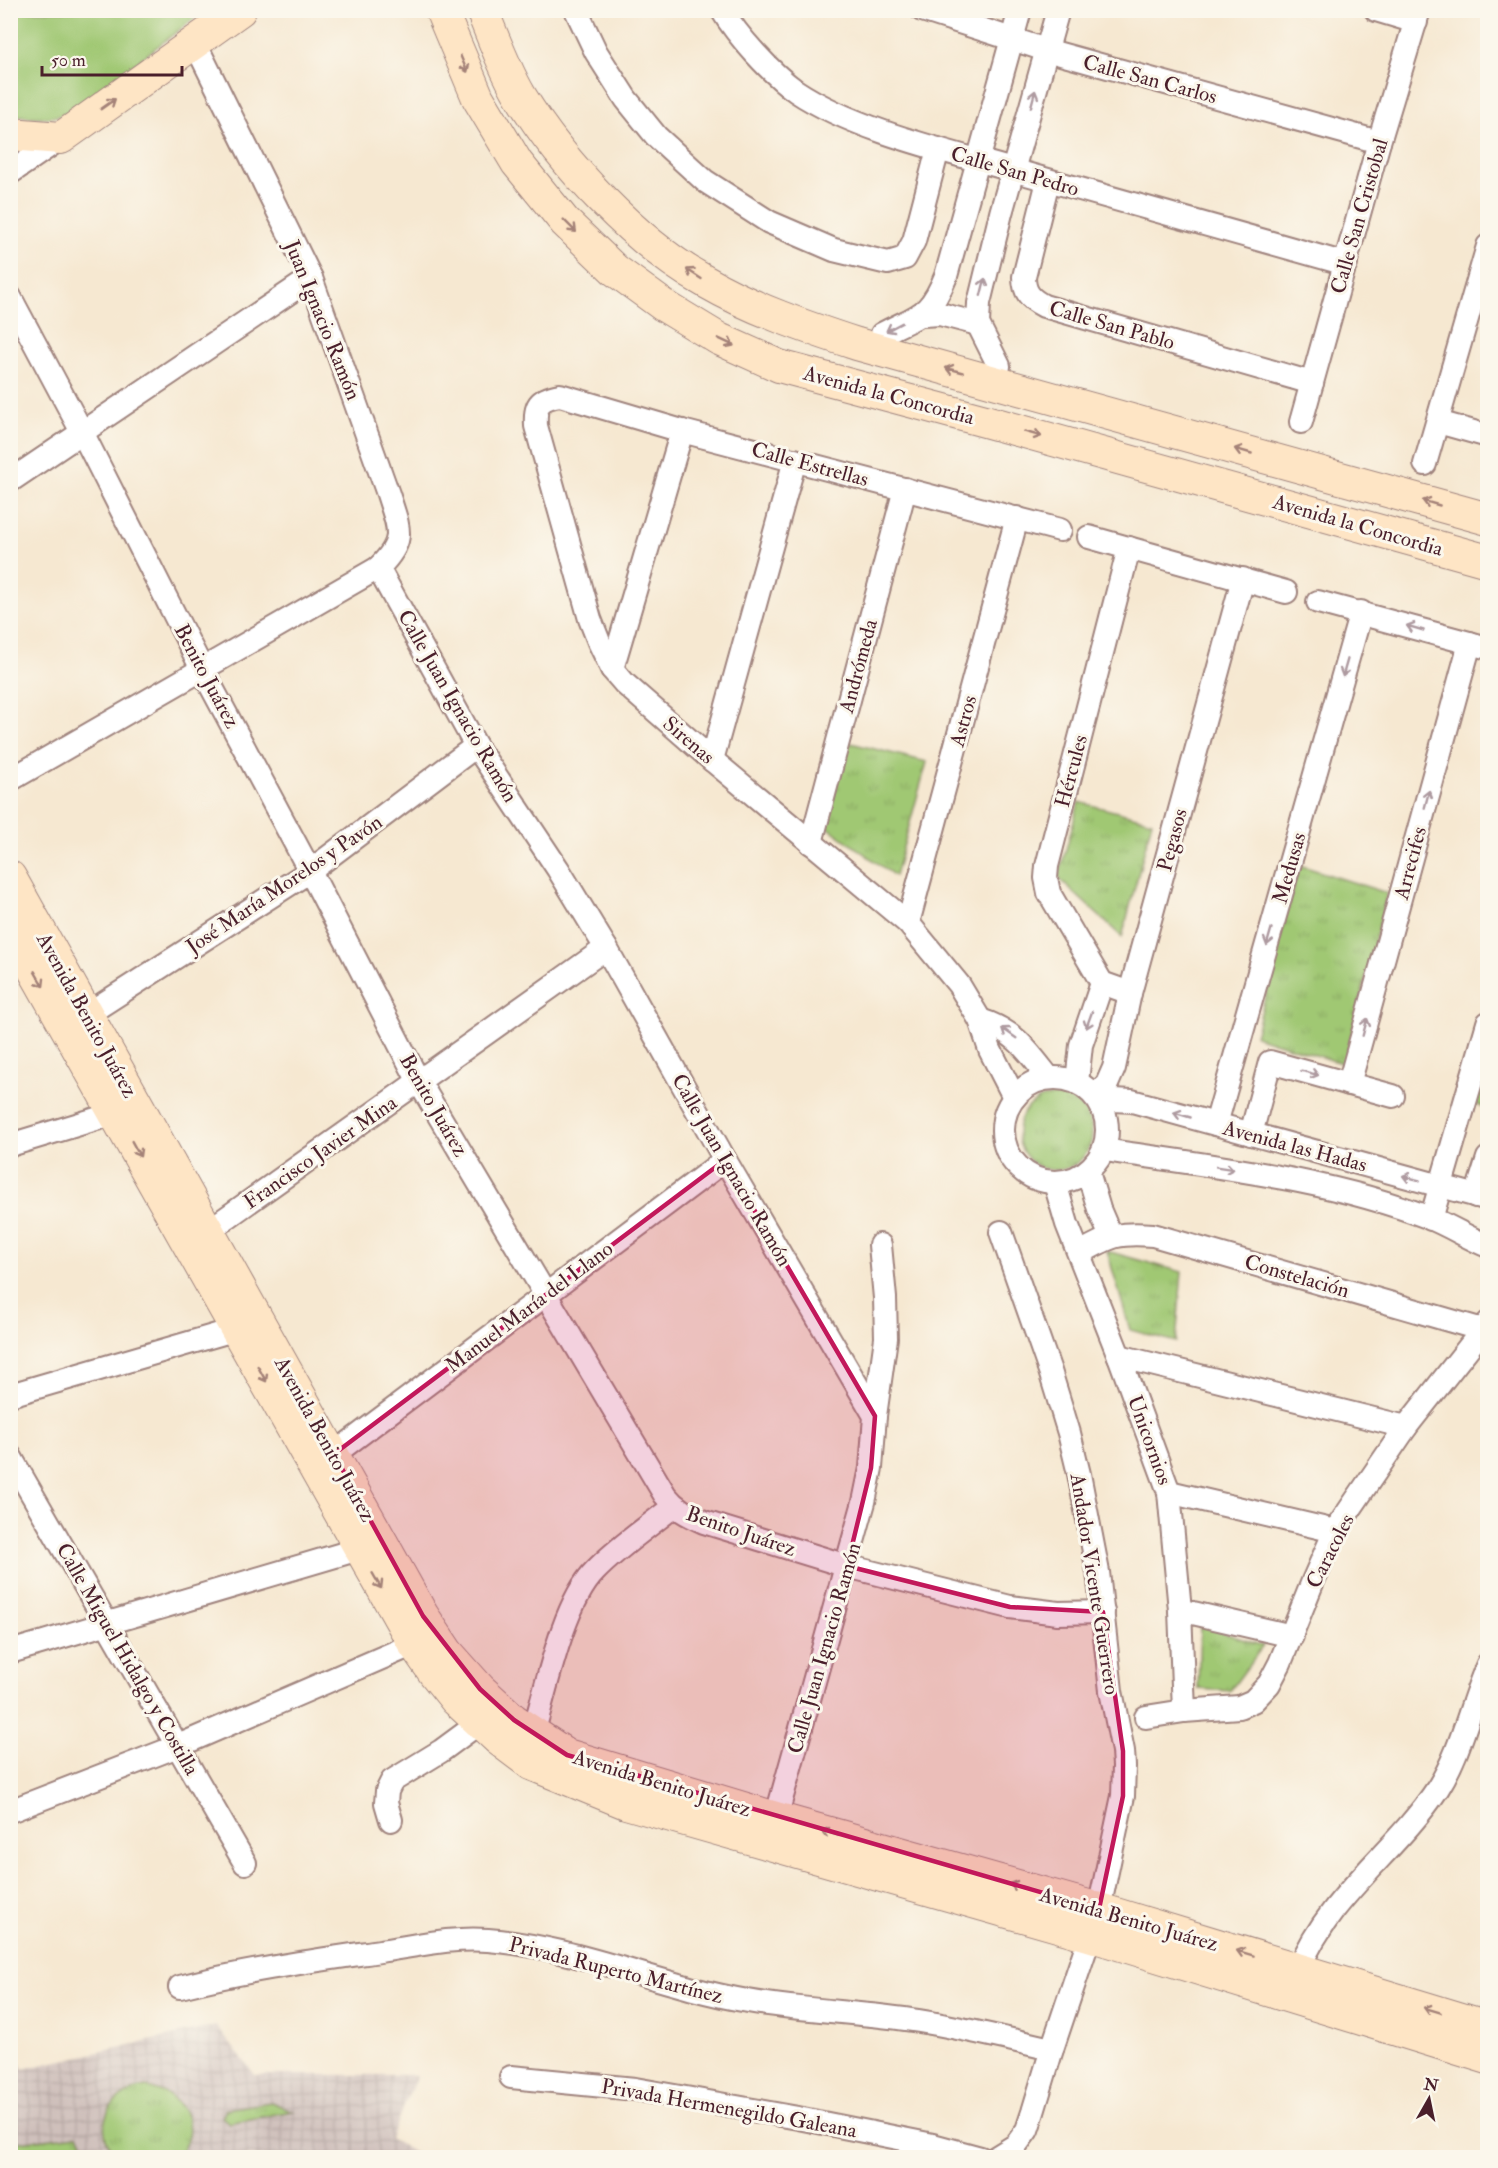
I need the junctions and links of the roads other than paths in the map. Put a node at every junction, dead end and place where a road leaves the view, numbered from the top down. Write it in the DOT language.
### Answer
graph roads {
  1 [pos="240,10"];
  2 [pos="441,10"];
  3 [pos="482,10"];
  4 [pos="576,10"];
  5 [pos="722,10"];
  6 [pos="922,10"];
  7 [pos="1020,10"];
  8 [pos="1058,10"];
  9 [pos="1376,10"];
  10 [pos="1417,16"];
  11 [pos="1011,39"];
  12 [pos="195,43"];
  13 [pos="1046,50"];
  14 [pos="10,134"];
  15 [pos="61,138"];
  16 [pos="1379,142"];
  17 [pos="938,149"];
  18 [pos="977,160"];
  19 [pos="1013,170"];
  20 [pos="10,173"];
  21 [pos="1048,181"];
  22 [pos="965,204"];
  23 [pos="1001,213"];
  24 [pos="1488,246"];
  25 [pos="952,250"];
  26 [pos="990,259"];
  27 [pos="1346,264"];
  28 [pos="311,278"];
  29 [pos="1481,294"];
  30 [pos="10,297"];
  31 [pos="923,315"];
  32 [pos="978,324"];
  33 [pos="878,350"];
  34 [pos="996,381"];
  35 [pos="1312,383"];
  36 [pos="867,389"];
  37 [pos="560,395"];
  38 [pos="985,421"];
  39 [pos="1301,422"];
  40 [pos="1438,422"];
  41 [pos="682,431"];
  42 [pos="82,432"];
  43 [pos="1488,436"];
  44 [pos="795,460"];
  45 [pos="1425,464"];
  46 [pos="10,481"];
  47 [pos="905,489"];
  48 [pos="1017,518"];
  49 [pos="1488,519"];
  50 [pos="1060,530"];
  51 [pos="1089,537"];
  52 [pos="1129,548"];
  53 [pos="1488,561"];
  54 [pos="378,568"];
  55 [pos="1243,579"];
  56 [pos="1286,592"];
  57 [pos="1318,602"];
  58 [pos="1361,612"];
  59 [pos="1479,646"];
  60 [pos="612,669"];
  61 [pos="203,671"];
  62 [pos="476,746"];
  63 [pos="712,760"];
  64 [pos="10,780"];
  65 [pos="811,843"];
  66 [pos="310,871"];
  67 [pos="10,877"];
  68 [pos="908,923"];
  69 [pos="10,928"];
  70 [pos="606,948"];
  71 [pos="1102,983"];
  72 [pos="1130,993"];
  73 [pos="87,1015"];
  74 [pos="980,1020"];
  75 [pos="1488,1023"];
  76 [pos="1049,1078"];
  77 [pos="419,1082"];
  78 [pos="1349,1084"];
  79 [pos="1091,1094"];
  80 [pos="1393,1096"];
  81 [pos="1014,1097"];
  82 [pos="116,1113"];
  83 [pos="1216,1124"];
  84 [pos="1251,1134"];
  85 [pos="10,1145"];
  86 [pos="1105,1150"];
  87 [pos="1488,1158"];
  88 [pos="725,1160"];
  89 [pos="1088,1172"];
  90 [pos="1055,1183"];
  91 [pos="1441,1186"];
  92 [pos="1482,1198"];
  93 [pos="1431,1219"];
  94 [pos="208,1231"];
  95 [pos="1001,1232"];
  96 [pos="1111,1237"];
  97 [pos="880,1245"];
  98 [pos="1488,1246"];
  99 [pos="1080,1252"];
  100 [pos="546,1295"];
  101 [pos="1485,1327"];
  102 [pos="237,1329"];
  103 [pos="1119,1356"];
  104 [pos="10,1395"];
  105 [pos="875,1416"];
  106 [pos="1406,1427"];
  107 [pos="334,1454"];
  108 [pos="10,1456"];
  109 [pos="1169,1492"];
  110 [pos="674,1506"];
  111 [pos="1335,1531"];
  112 [pos="359,1549"];
  113 [pos="847,1566"];
  114 [pos="1180,1610"];
  115 [pos="1103,1612"];
  116 [pos="108,1624"];
  117 [pos="1292,1636"];
  118 [pos="414,1644"];
  119 [pos="10,1652"];
  120 [pos="1488,1664"];
  121 [pos="1184,1711"];
  122 [pos="1146,1717"];
  123 [pos="479,1723"];
  124 [pos="533,1734"];
  125 [pos="178,1746"];
  126 [pos="10,1811"];
  127 [pos="776,1818"];
  128 [pos="391,1821"];
  129 [pos="245,1863"];
  130 [pos="1094,1922"];
  131 [pos="1299,1969"];
  132 [pos="180,1987"];
  133 [pos="1488,2027"];
  134 [pos="1052,2049"];
  135 [pos="1488,2058"];
  136 [pos="511,2078"];
  137 [pos="981,2157"];
  138 [pos="995,2157"];
  1 -- 12 [label="main road"];
  2 -- 36 [label="main road, Avenida la Concordia, one-way"];
  33 -- 3 [label="main road, Avenida la Concordia, one-way"];
  4 -- 17 [label="street"];
  5 -- 17 [label="street, Calle San Pedro"];
  6 -- 11 [label="street, Calle San Carlos"];
  7 -- 11 [label="street"];
  8 -- 13 [label="street"];
  9 -- 10 [label="street"];
  10 -- 16 [label="street, Calle San Cristobal"];
  11 -- 13 [label="street, Calle San Carlos"];
  11 -- 18 [label="street"];
  15 -- 12 [label="main road, one-way"];
  12 -- 28 [label="street, Juan Ignacio Ramón"];
  13 -- 16 [label="street, Calle San Carlos"];
  19 -- 13 [label="street, one-way"];
  14 -- 15 [label="main road"];
  15 -- 20 [label="street"];
  16 -- 27 [label="street, Calle San Cristobal"];
  17 -- 18 [label="street, Calle San Pedro"];
  18 -- 19 [label="street, Calle San Pedro"];
  18 -- 22 [label="street"];
  19 -- 21 [label="street, Calle San Pedro"];
  19 -- 23 [label="street"];
  21 -- 27 [label="street, Calle San Pedro"];
  21 -- 35 [label="street, Calle San Pablo"];
  22 -- 23 [label="street"];
  22 -- 25 [label="street"];
  23 -- 26 [label="street"];
  24 -- 29 [label="street"];
  25 -- 26 [label="street"];
  25 -- 31 [label="street"];
  32 -- 26 [label="street, one-way"];
  27 -- 35 [label="street, Calle San Cristobal"];
  28 -- 42 [label="street"];
  28 -- 54 [label="street, Juan Ignacio Ramón"];
  29 -- 40 [label="street"];
  30 -- 42 [label="street, Benito Juárez"];
  31 -- 32 [label="street"];
  31 -- 33 [label="street, one-way"];
  32 -- 34 [label="street"];
  34 -- 33 [label="main road, Avenida la Concordia, one-way"];
  33 -- 36 [label="main road"];
  34 -- 38 [label="main road"];
  49 -- 34 [label="main road, Avenida la Concordia, one-way"];
  35 -- 39 [label="street, Calle San Cristobal"];
  36 -- 38 [label="main road, Avenida la Concordia"];
  37 -- 41 [label="street, Calle Estrellas"];
  37 -- 60 [label="street, Sirenas"];
  38 -- 53 [label="main road, Avenida la Concordia, one-way"];
  40 -- 43 [label="street"];
  40 -- 45 [label="street"];
  41 -- 44 [label="street, Calle Estrellas"];
  41 -- 60 [label="street"];
  42 -- 46 [label="street"];
  42 -- 61 [label="street, Benito Juárez"];
  44 -- 47 [label="street, Calle Estrellas"];
  44 -- 63 [label="street"];
  47 -- 48 [label="street, Calle Estrellas"];
  47 -- 65 [label="street, Andrómeda"];
  48 -- 50 [label="street, Calle Estrellas"];
  48 -- 68 [label="street, Astros"];
  51 -- 52 [label="street"];
  52 -- 55 [label="street"];
  52 -- 71 [label="street, Hércules"];
  54 -- 61 [label="street"];
  54 -- 62 [label="street, Calle Juan Ignacio Ramón"];
  55 -- 56 [label="street"];
  55 -- 72 [label="street, Pegasos"];
  57 -- 58 [label="street"];
  59 -- 58 [label="street, one-way"];
  58 -- 83 [label="street, Medusas, one-way"];
  78 -- 59 [label="street, Arrecifes, one-way"];
  60 -- 63 [label="street, Sirenas"];
  61 -- 64 [label="street"];
  61 -- 66 [label="street, Benito Juárez"];
  62 -- 66 [label="street, José María Morelos y Pavón"];
  62 -- 70 [label="street, Calle Juan Ignacio Ramón"];
  63 -- 65 [label="street, Sirenas"];
  65 -- 68 [label="street, Sirenas"];
  66 -- 73 [label="street, José María Morelos y Pavón"];
  66 -- 77 [label="street, Benito Juárez"];
  67 -- 73 [label="main road, Avenida Benito Juárez"];
  68 -- 74 [label="street, Sirenas"];
  69 -- 82 [label="main road, Avenida Benito Juárez, one-way"];
  70 -- 77 [label="street, Francisco Javier Mina"];
  70 -- 88 [label="street, Calle Juan Ignacio Ramón"];
  71 -- 72 [label="street"];
  71 -- 79 [label="street, one-way"];
  72 -- 79 [label="street, Pegasos"];
  73 -- 94 [label="main road, Avenida Benito Juárez"];
  76 -- 74 [label="street, one-way"];
  74 -- 81 [label="street, Sirenas"];
  75 -- 91 [label="street"];
  76 -- 79 [label="street, Avenida las Hadas"];
  76 -- 81 [label="street"];
  77 -- 94 [label="street, Francisco Javier Mina"];
  77 -- 100 [label="street, Benito Juárez"];
  78 -- 80 [label="street"];
  84 -- 78 [label="street, one-way"];
  83 -- 79 [label="street, Avenida las Hadas, one-way"];
  79 -- 86 [label="street"];
  81 -- 90 [label="street"];
  82 -- 85 [label="street"];
  82 -- 102 [label="main road, Avenida Benito Juárez, one-way"];
  83 -- 84 [label="street, Avenida las Hadas"];
  91 -- 84 [label="street, Avenida las Hadas, one-way"];
  86 -- 89 [label="street"];
  86 -- 93 [label="street, Avenida las Hadas, one-way"];
  87 -- 92 [label="street"];
  88 -- 100 [label="street, Manuel María del Llano"];
  88 -- 105 [label="street, Calle Juan Ignacio Ramón"];
  89 -- 90 [label="street"];
  89 -- 96 [label="street"];
  90 -- 99 [label="street, Unicornios"];
  91 -- 92 [label="street, Avenida las Hadas"];
  91 -- 93 [label="street"];
  93 -- 98 [label="street, Avenida las Hadas"];
  94 -- 107 [label="main road, Avenida Benito Juárez"];
  95 -- 115 [label="street, Andador Vicente Guerrero"];
  96 -- 99 [label="street, Constelación"];
  96 -- 101 [label="street, Constelación"];
  97 -- 105 [label="street"];
  99 -- 103 [label="street, Unicornios"];
  100 -- 107 [label="street, Manuel María del Llano"];
  100 -- 110 [label="street, Benito Juárez"];
  101 -- 106 [label="street, Caracoles"];
  102 -- 104 [label="street"];
  102 -- 112 [label="main road, Avenida Benito Juárez, one-way"];
  103 -- 106 [label="street"];
  103 -- 109 [label="street, Unicornios"];
  105 -- 113 [label="street, Calle Juan Ignacio Ramón"];
  106 -- 111 [label="street, Caracoles"];
  107 -- 124 [label="main road, Avenida Benito Juárez"];
  108 -- 116 [label="street, Calle Miguel Hidalgo y Costilla"];
  109 -- 111 [label="street"];
  109 -- 114 [label="street, Unicornios"];
  110 -- 113 [label="street, Benito Juárez"];
  110 -- 124 [label="street"];
  111 -- 117 [label="street, Caracoles"];
  112 -- 116 [label="street"];
  112 -- 118 [label="main road, Avenida Benito Juárez, one-way"];
  113 -- 115 [label="street, Benito Juárez"];
  113 -- 127 [label="street, Calle Juan Ignacio Ramón"];
  114 -- 117 [label="street"];
  114 -- 121 [label="street, Unicornios"];
  115 -- 130 [label="street, Andador Vicente Guerrero"];
  116 -- 119 [label="street"];
  116 -- 125 [label="street, Calle Miguel Hidalgo y Costilla"];
  117 -- 121 [label="street, Caracoles"];
  118 -- 123 [label="main road, Avenida Benito Juárez"];
  118 -- 125 [label="street"];
  120 -- 131 [label="street"];
  121 -- 122 [label="street, Caracoles"];
  123 -- 128 [label="street"];
  123 -- 130 [label="main road, Avenida Benito Juárez"];
  124 -- 127 [label="main road, Avenida Benito Juárez"];
  125 -- 126 [label="street"];
  125 -- 129 [label="street, Calle Miguel Hidalgo y Costilla"];
  130 -- 127 [label="main road, Avenida Benito Juárez, one-way"];
  131 -- 130 [label="main road, Avenida Benito Juárez, one-way"];
  130 -- 134 [label="street, Andador Vicente Guerrero"];
  130 -- 135 [label="main road, Avenida Benito Juárez"];
  133 -- 131 [label="main road, Avenida Benito Juárez, one-way"];
  132 -- 134 [label="street, Privada Ruperto Martínez"];
  134 -- 138 [label="street, Andador Vicente Guerrero"];
  136 -- 137 [label="street, Privada Hermenegildo Galeana"];
}
